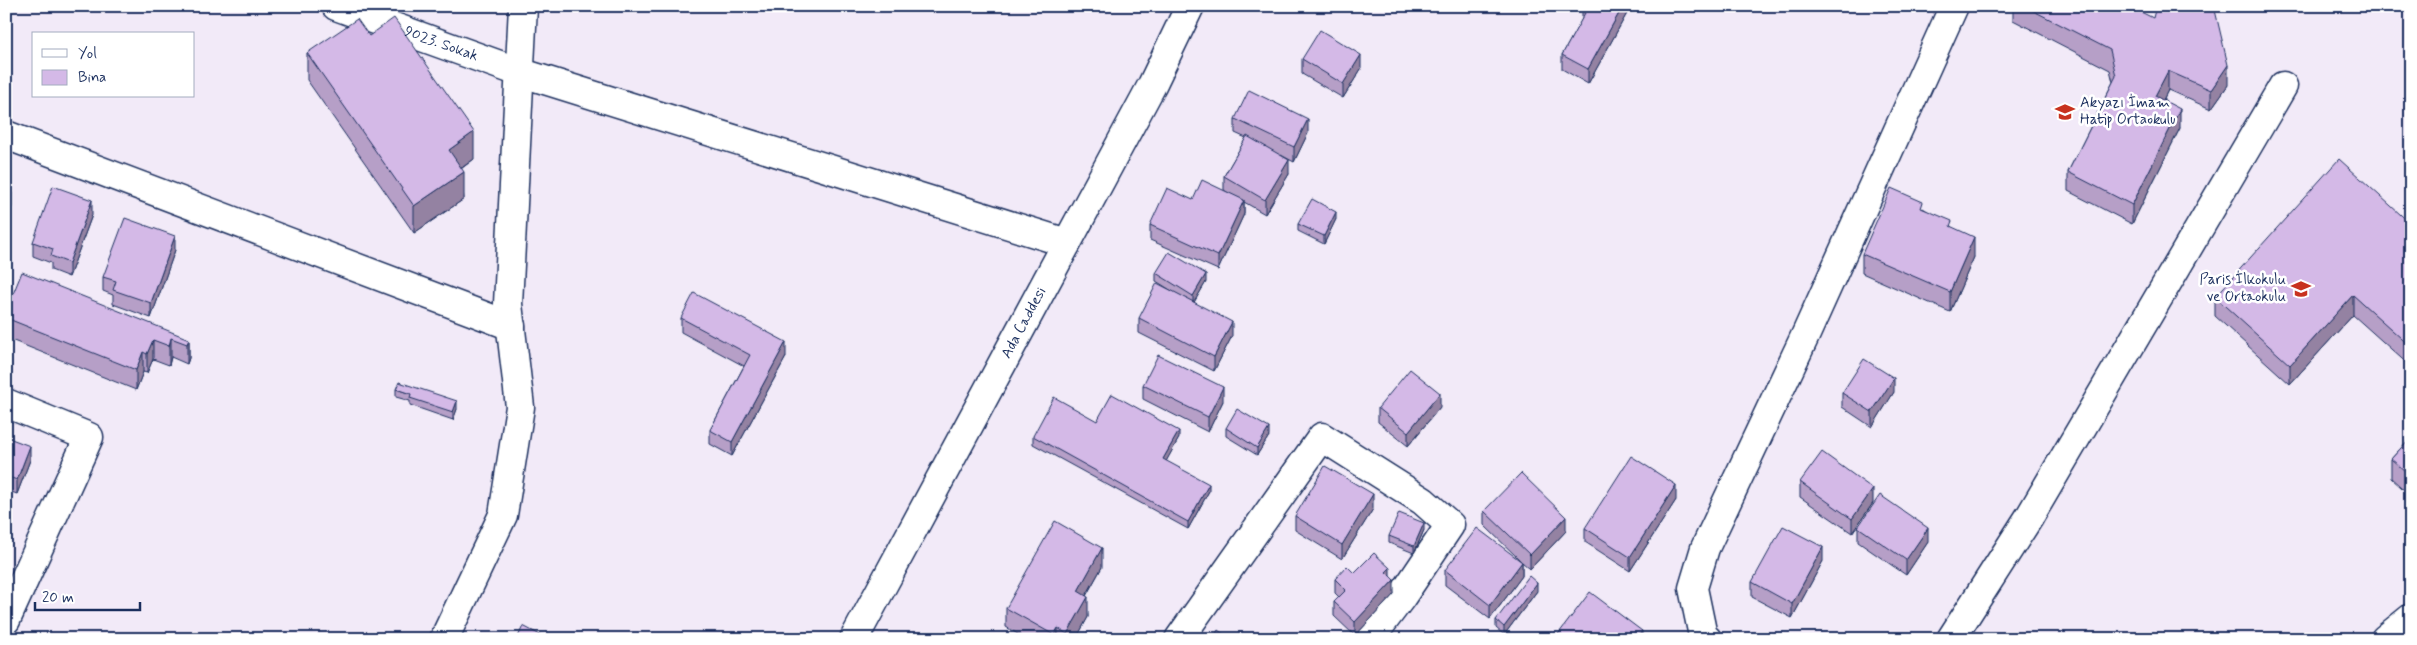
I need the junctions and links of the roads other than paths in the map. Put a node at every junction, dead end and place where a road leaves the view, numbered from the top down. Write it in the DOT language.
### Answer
graph roads {
  1 [pos="336,6"];
  2 [pos="523,6"];
  3 [pos="1190,6"];
  4 [pos="1954,6"];
  5 [pos="519,72"];
  6 [pos="2283,86"];
  7 [pos="6,135"];
  8 [pos="1067,244"];
  9 [pos="511,326"];
  10 [pos="6,403"];
  11 [pos="2411,618"];
  12 [pos="6,620"];
  13 [pos="1704,638"];
  14 [pos="444,639"];
  15 [pos="854,639"];
  16 [pos="1178,639"];
  17 [pos="1370,639"];
  18 [pos="1951,639"];
  19 [pos="2385,639"];
  1 -- 5 [label="street, 9023. Sokak"];
  2 -- 5 [label="street"];
  3 -- 8 [label="street, Ada Caddesi"];
  4 -- 13 [label="street"];
  5 -- 8 [label="street, 9023. Sokak"];
  5 -- 9 [label="street"];
  6 -- 18 [label="street"];
  7 -- 9 [label="street"];
  8 -- 15 [label="street, Ada Caddesi"];
  9 -- 14 [label="street"];
  10 -- 12 [label="street"];
  11 -- 19 [label="street"];
  16 -- 17 [label="street"];
}
